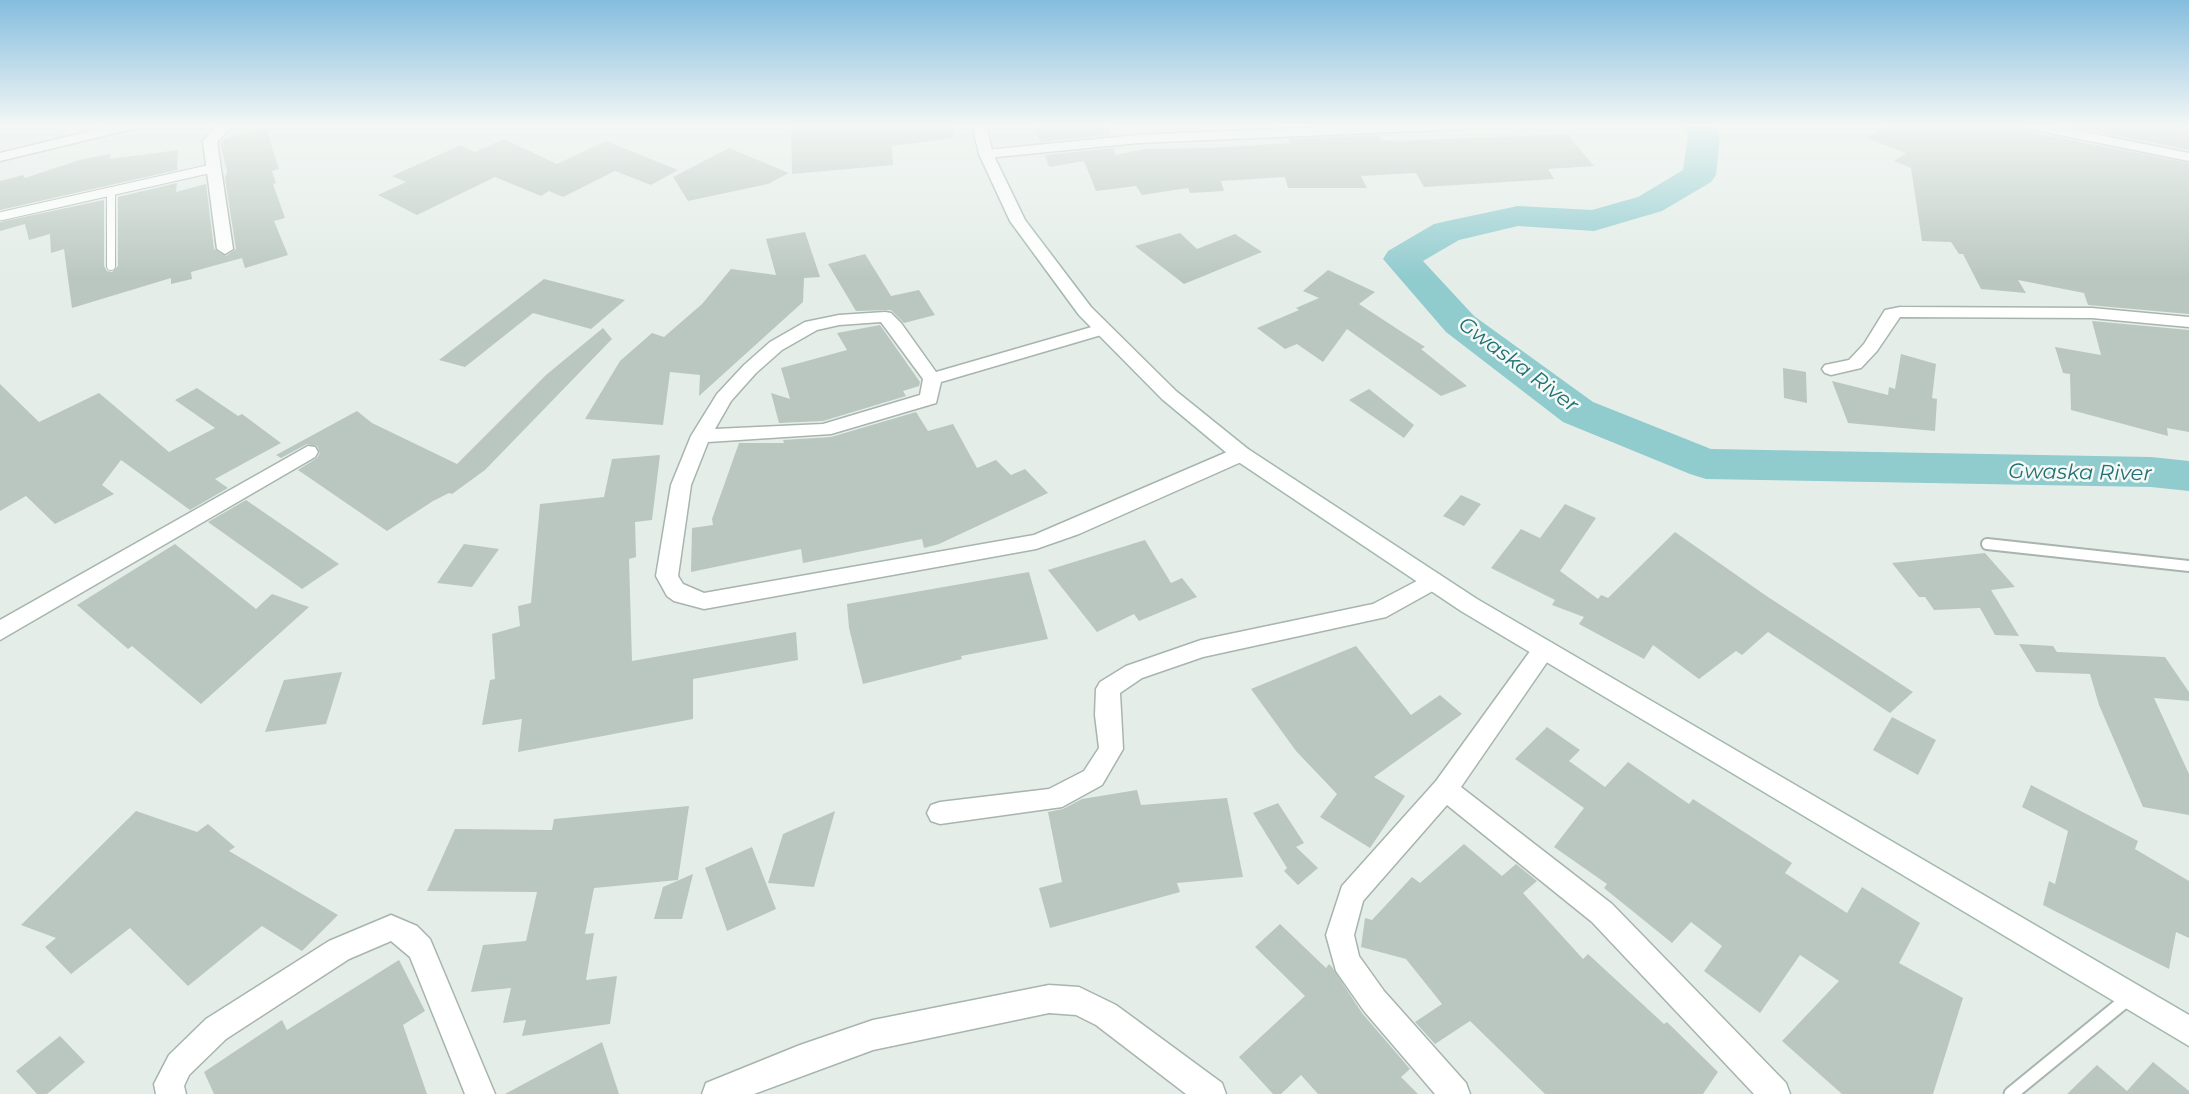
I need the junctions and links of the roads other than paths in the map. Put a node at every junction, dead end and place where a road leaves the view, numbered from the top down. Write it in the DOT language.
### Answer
graph roads {
  1 [pos="178,176"];
  2 [pos="215,176"];
  3 [pos="997,176"];
  4 [pos="111,191"];
  5 [pos="2,215"];
  6 [pos="225,249"];
  7 [pos="111,266"];
  8 [pos="2189,322"];
  9 [pos="1102,329"];
  10 [pos="1831,369"];
  11 [pos="932,379"];
  12 [pos="701,436"];
  13 [pos="308,452"];
  14 [pos="1241,454"];
  15 [pos="1987,544"];
  16 [pos="2189,566"];
  17 [pos="1432,581"];
  18 [pos="0,631"];
  19 [pos="1544,649"];
  20 [pos="1445,789"];
  21 [pos="940,813"];
  22 [pos="2131,996"];
  23 [pos="2189,1031"];
  24 [pos="171,1094"];
  25 [pos="480,1094"];
  26 [pos="717,1094"];
  27 [pos="1211,1094"];
  28 [pos="1455,1094"];
  29 [pos="1775,1094"];
  30 [pos="2011,1094"];
  1 -- 4 [label="lane"];
  2 -- 6 [label="street"];
  3 -- 9 [label="street"];
  4 -- 5 [label="lane"];
  4 -- 7 [label="lane"];
  8 -- 10 [label="street"];
  9 -- 11 [label="street"];
  9 -- 14 [label="street"];
  11 -- 12 [label="street"];
  11 -- 12 [label="street"];
  12 -- 14 [label="street"];
  13 -- 18 [label="street"];
  14 -- 17 [label="street"];
  15 -- 16 [label="lane"];
  17 -- 19 [label="street"];
  17 -- 21 [label="street"];
  19 -- 20 [label="street"];
  19 -- 22 [label="street"];
  20 -- 28 [label="street"];
  20 -- 29 [label="street"];
  22 -- 23 [label="street"];
  22 -- 30 [label="lane"];
  24 -- 25 [label="street"];
  26 -- 27 [label="street"];
}
